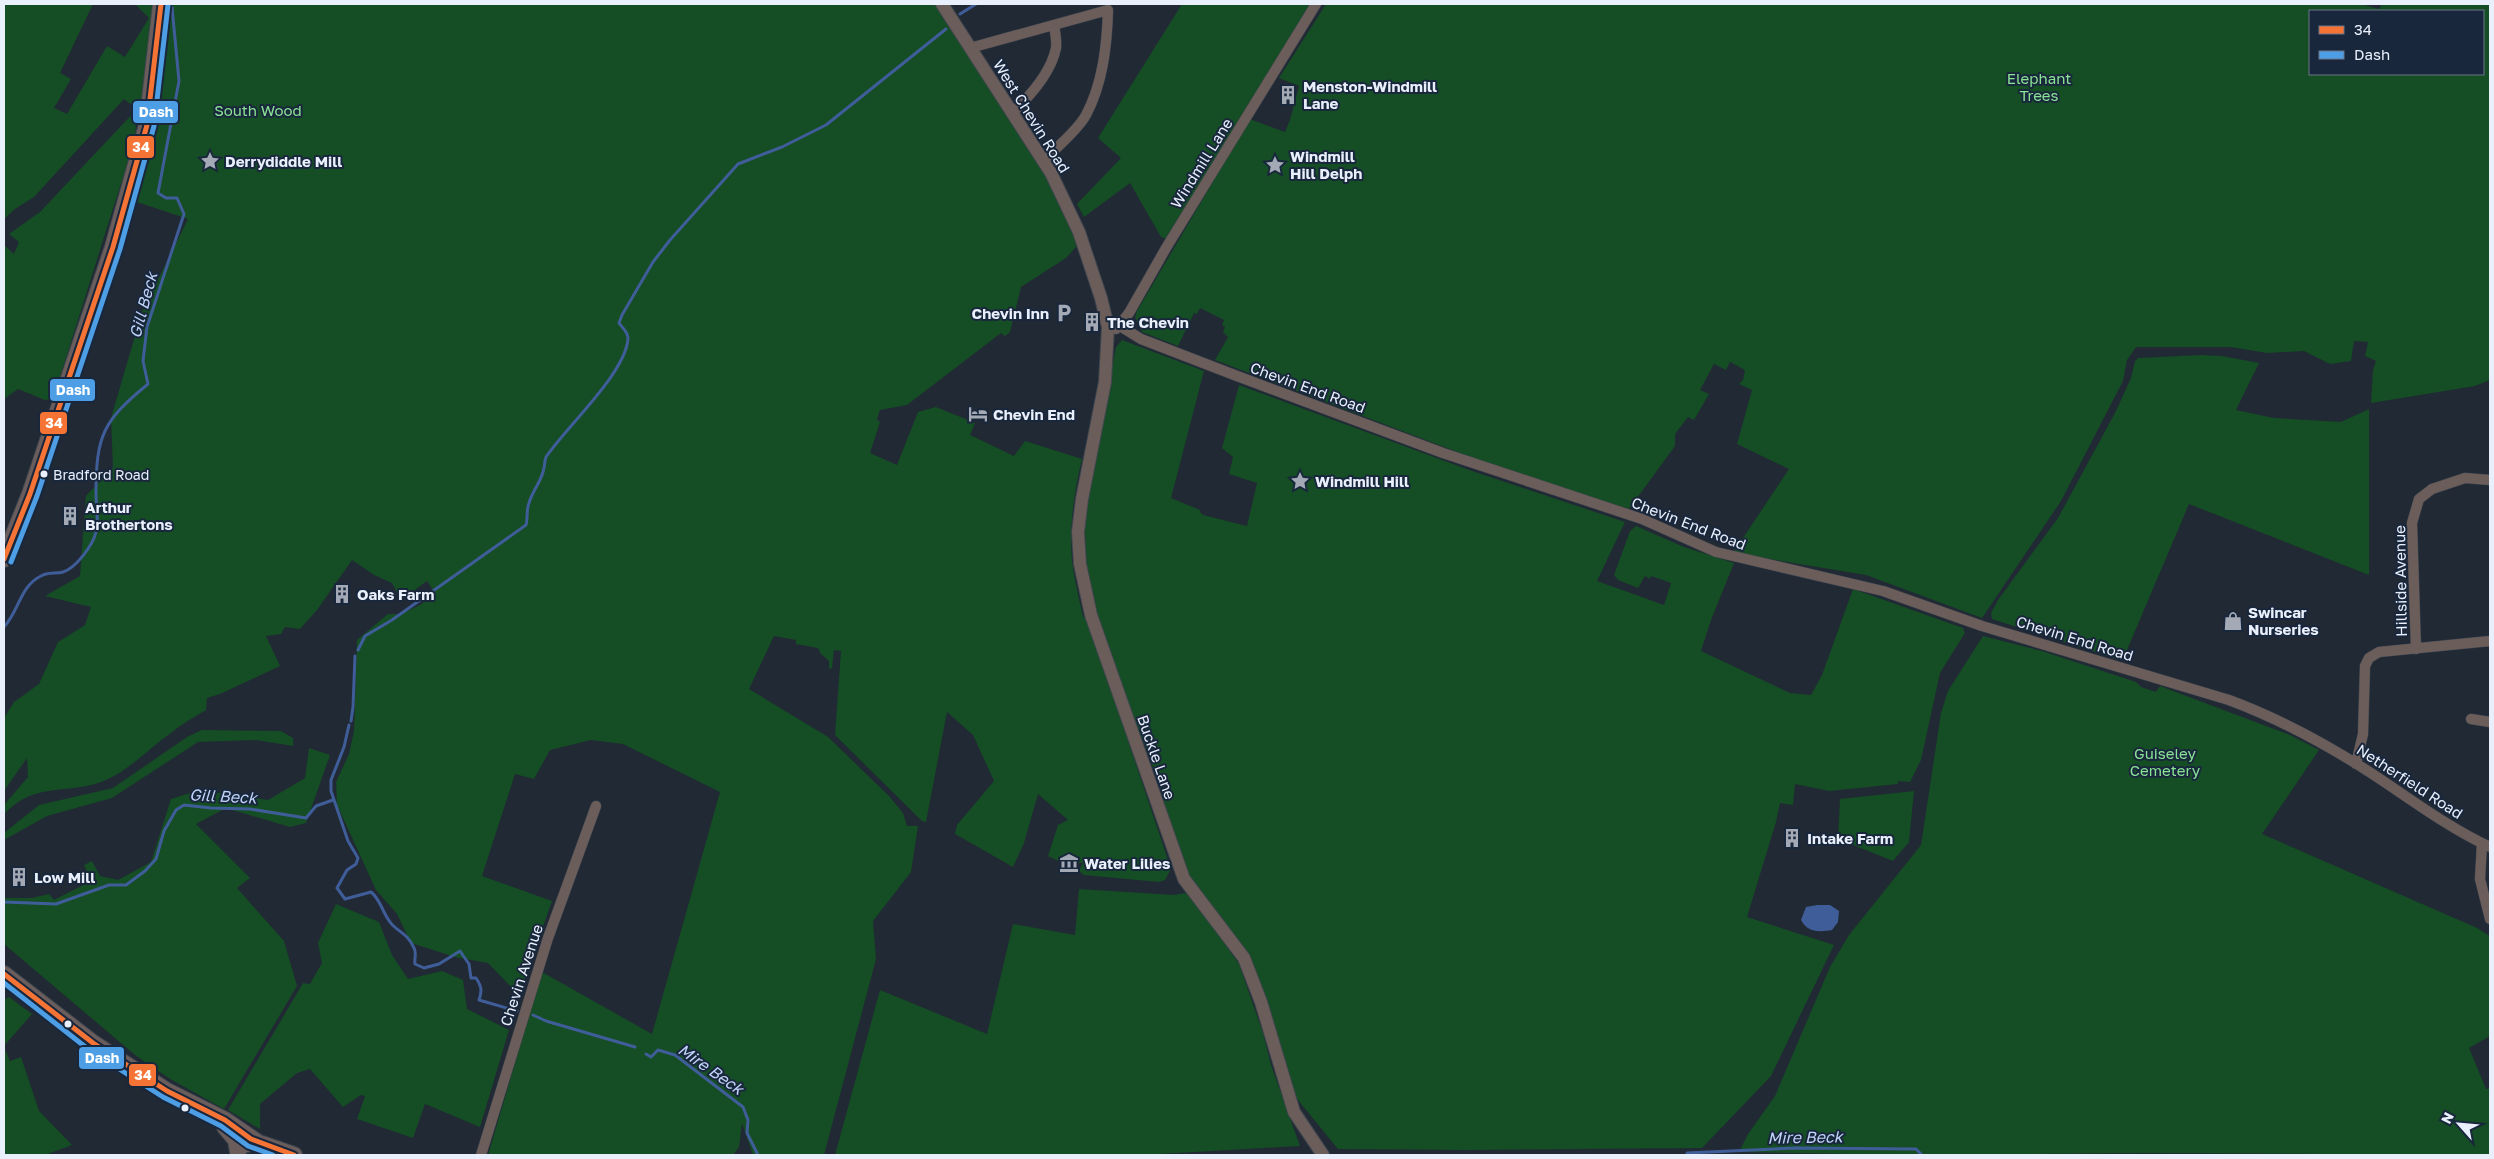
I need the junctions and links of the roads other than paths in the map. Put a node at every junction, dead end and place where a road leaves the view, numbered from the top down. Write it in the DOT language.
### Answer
graph roads {
  1 [pos="161,4"];
  2 [pos="942,4"];
  3 [pos="1316,4"];
  4 [pos="1054,25"];
  5 [pos="970,48"];
  6 [pos="1013,112"];
  7 [pos="1044,160"];
  8 [pos="1120,326"];
  9 [pos="1109,337"];
  10 [pos="2490,480"];
  11 [pos="4,559"];
  12 [pos="2490,641"];
  13 [pos="2416,649"];
  14 [pos="2471,719"];
  15 [pos="2490,722"];
  16 [pos="2313,739"];
  17 [pos="2356,764"];
  18 [pos="596,806"];
  19 [pos="2486,845"];
  20 [pos="2490,919"];
  21 [pos="5,977"];
  22 [pos="209,1114"];
  23 [pos="264,1147"];
  24 [pos="238,1154"];
  25 [pos="294,1155"];
  26 [pos="481,1155"];
  27 [pos="1323,1155"];
  1 -- 11 [label="main road"];
  2 -- 5 [label="street, West Chevin Road"];
  3 -- 8 [label="street, Windmill Lane"];
  4 -- 5 [label="street"];
  4 -- 6 [label="street"];
  4 -- 7 [label="street"];
  5 -- 6 [label="street, West Chevin Road"];
  6 -- 7 [label="street, West Chevin Road"];
  7 -- 9 [label="street, West Chevin Road"];
  8 -- 9 [label="street, Windmill Lane"];
  8 -- 16 [label="street, Chevin End Road"];
  9 -- 27 [label="street, Buckle Lane"];
  10 -- 13 [label="street, Hillside Avenue"];
  12 -- 13 [label="street"];
  13 -- 17 [label="street"];
  14 -- 15 [label="street"];
  16 -- 17 [label="street, Netherfield Road"];
  17 -- 19 [label="street, Netherfield Road"];
  18 -- 26 [label="street, Chevin Avenue"];
  19 -- 20 [label="street"];
  21 -- 22 [label="main road"];
  22 -- 23 [label="main road"];
  22 -- 24 [label="main road"];
  23 -- 24 [label="main road"];
  23 -- 25 [label="main road"];
}
